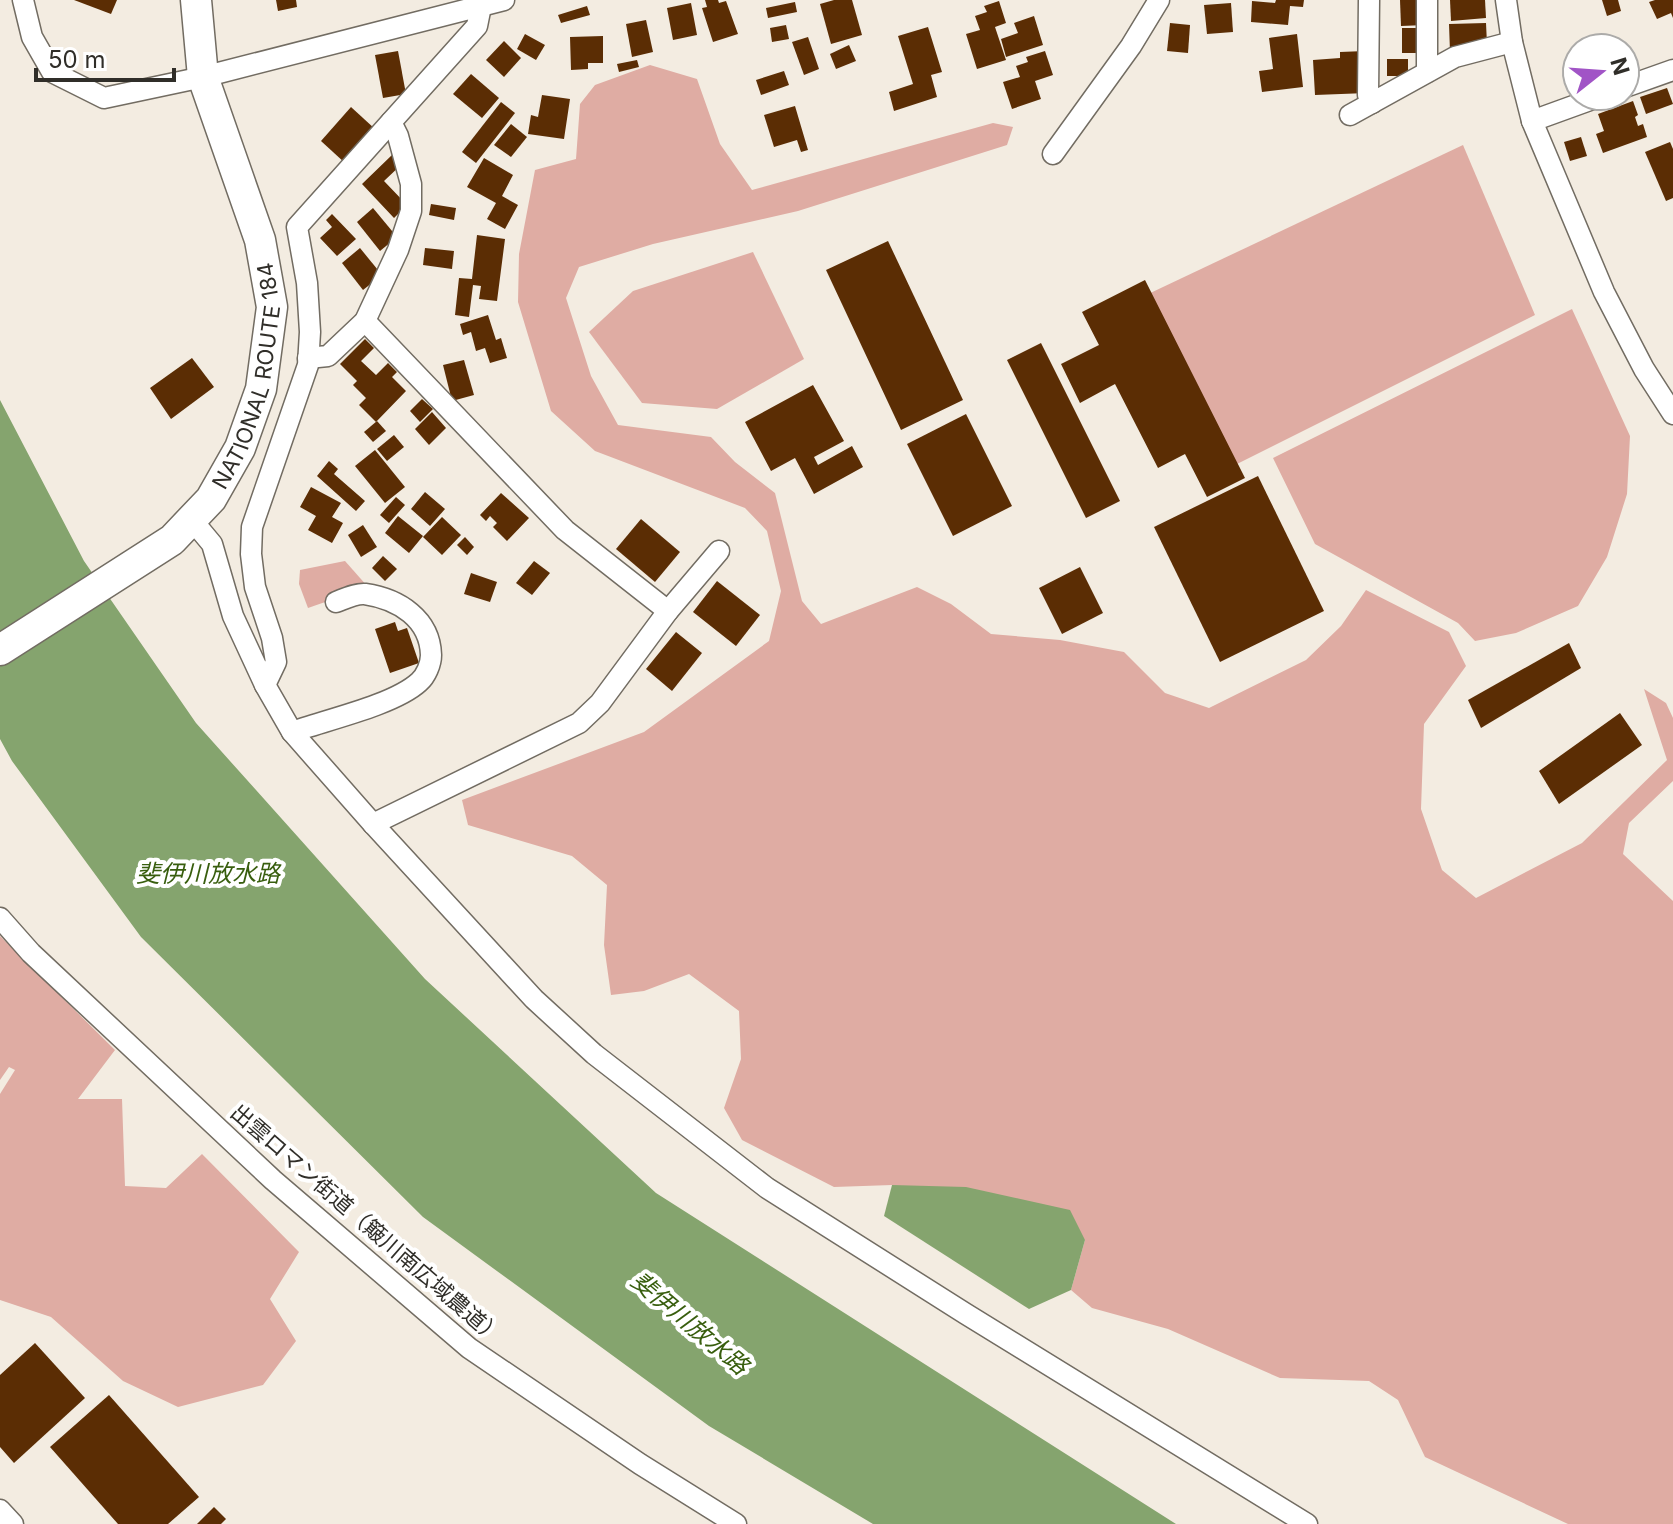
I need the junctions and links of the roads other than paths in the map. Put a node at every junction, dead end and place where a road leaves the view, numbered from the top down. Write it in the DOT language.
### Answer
graph roads {
  1 [pos="23,0"];
  2 [pos="196,0"];
  3 [pos="504,0"];
  4 [pos="1159,0"];
  5 [pos="1369,0"];
  6 [pos="1427,0"];
  7 [pos="1506,0"];
  8 [pos="481,6"];
  9 [pos="1512,42"];
  10 [pos="1673,70"];
  11 [pos="1427,72"];
  12 [pos="203,77"];
  13 [pos="1641,81"];
  14 [pos="1372,103"];
  15 [pos="1561,110"];
  16 [pos="1350,115"];
  17 [pos="1532,121"];
  18 [pos="391,122"];
  19 [pos="1053,154"];
  20 [pos="365,321"];
  21 [pos="308,358"];
  22 [pos="1673,414"];
  23 [pos="182,530"];
  24 [pos="719,551"];
  25 [pos="336,602"];
  26 [pos="668,611"];
  27 [pos="0,650"];
  28 [pos="265,685"];
  29 [pos="292,732"];
  30 [pos="373,824"];
  31 [pos="0,918"];
  32 [pos="0,1510"];
  33 [pos="13,1524"];
  34 [pos="736,1524"];
  35 [pos="1307,1524"];
  1 -- 12 [label="street"];
  2 -- 12 [label="highway, NATIONAL ROUTE 184"];
  3 -- 8 [label="street"];
  4 -- 19 [label="street"];
  5 -- 14 [label="street"];
  6 -- 11 [label="street"];
  7 -- 9 [label="street"];
  8 -- 12 [label="street"];
  8 -- 18 [label="street"];
  9 -- 11 [label="street"];
  9 -- 17 [label="street"];
  10 -- 13 [label="street"];
  11 -- 14 [label="street"];
  12 -- 23 [label="highway, NATIONAL ROUTE 184"];
  14 -- 16 [label="street"];
  15 -- 17 [label="street"];
  17 -- 22 [label="street"];
  18 -- 20 [label="street"];
  18 -- 21 [label="street"];
  20 -- 21 [label="street"];
  20 -- 26 [label="street"];
  21 -- 28 [label="street"];
  23 -- 27 [label="highway, NATIONAL ROUTE 184"];
  23 -- 28 [label="street"];
  24 -- 26 [label="street"];
  25 -- 29 [label="street"];
  26 -- 30 [label="street"];
  28 -- 29 [label="street"];
  29 -- 30 [label="street"];
  30 -- 35 [label="street"];
  31 -- 34 [label="street, 出雲ロマン街道（簸川南広域農道）"];
  32 -- 33 [label="street"];
}
